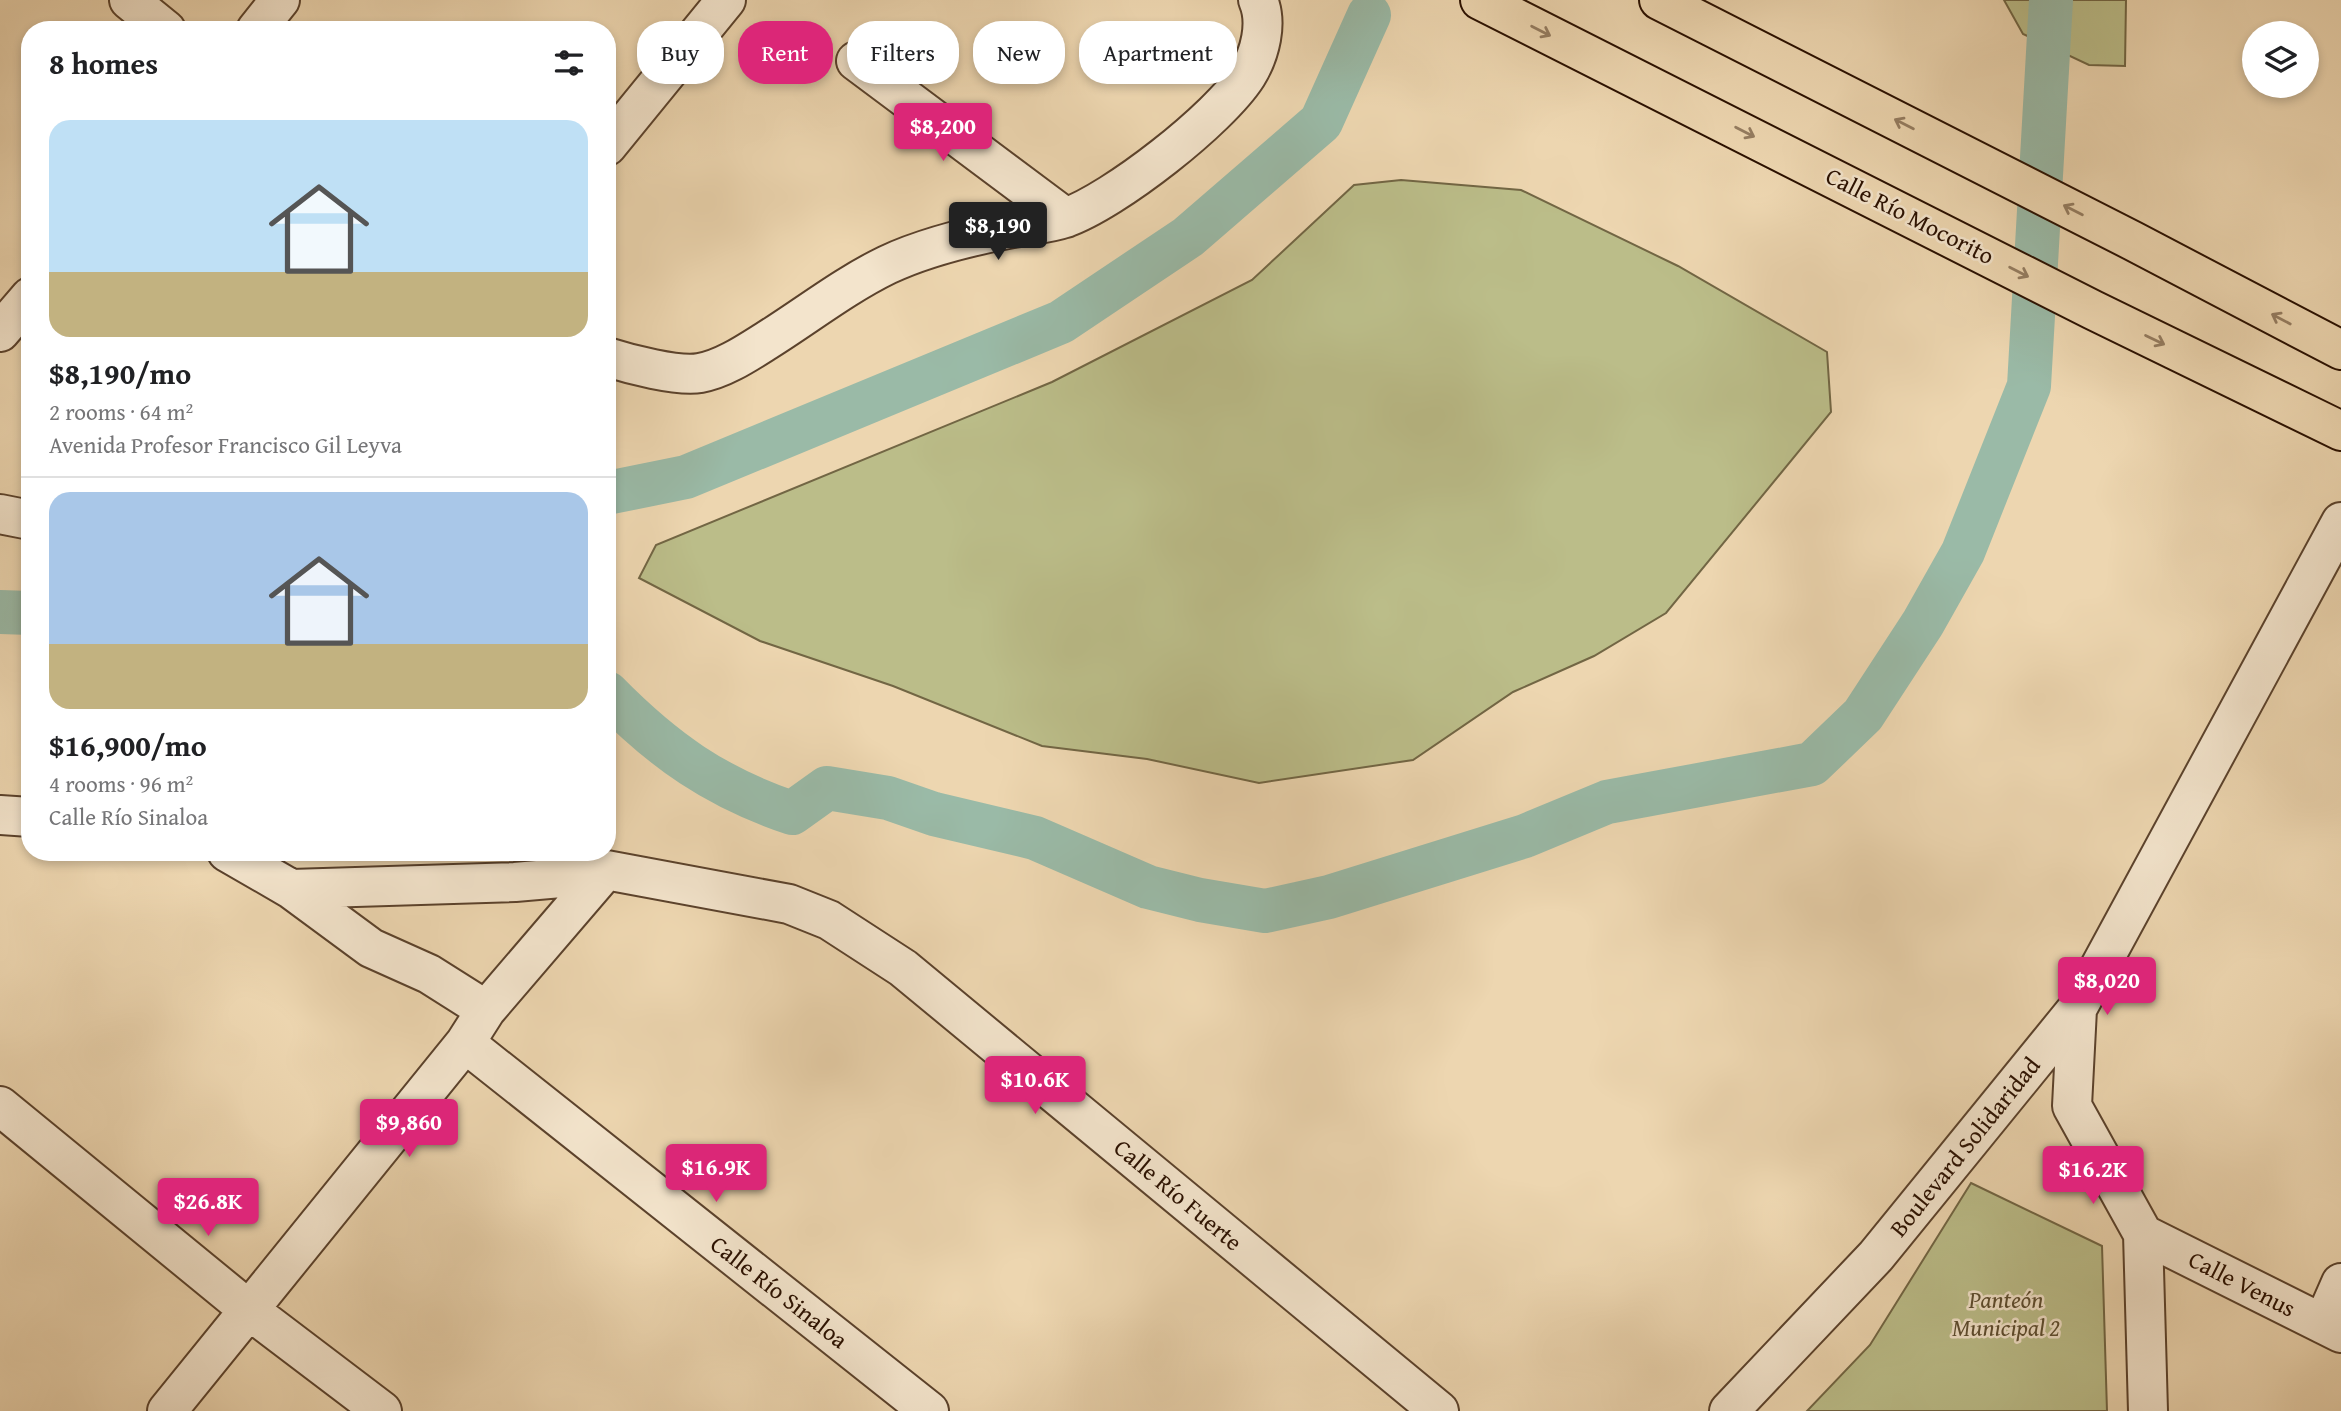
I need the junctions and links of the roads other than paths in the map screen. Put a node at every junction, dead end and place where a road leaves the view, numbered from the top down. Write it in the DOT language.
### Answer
graph roads {
  1 [pos="129,0"];
  2 [pos="280,0"];
  3 [pos="726,0"];
  4 [pos="1258,0"];
  5 [pos="1480,0"];
  6 [pos="1660,0"];
  7 [pos="155,21"];
  8 [pos="263,21"];
  9 [pos="887,84"];
  10 [pos="616,135"];
  11 [pos="1066,218"];
  12 [pos="21,308"];
  13 [pos="0,332"];
  14 [pos="2341,350"];
  15 [pos="616,359"];
  16 [pos="2341,431"];
  17 [pos="0,514"];
  18 [pos="21,518"];
  19 [pos="2341,522"];
  20 [pos="0,815"];
  21 [pos="21,816"];
  22 [pos="243,861"];
  23 [pos="606,870"];
  24 [pos="291,889"];
  25 [pos="2077,1009"];
  26 [pos="486,1010"];
  27 [pos="465,1043"];
  28 [pos="0,1106"];
  29 [pos="2143,1234"];
  30 [pos="2341,1283"];
  31 [pos="249,1310"];
  32 [pos="2332,1328"];
  33 [pos="167,1411"];
  34 [pos="382,1411"];
  35 [pos="929,1411"];
  36 [pos="1439,1411"];
  37 [pos="1729,1411"];
  38 [pos="2148,1411"];
  1 -- 7 [label="street"];
  2 -- 8 [label="street"];
  3 -- 10 [label="street"];
  4 -- 11 [label="street"];
  5 -- 16 [label="main road, Calle Río Mocorito, one-way"];
  14 -- 6 [label="main road, one-way"];
  9 -- 11 [label="street"];
  11 -- 15 [label="street"];
  12 -- 13 [label="street"];
  17 -- 18 [label="street"];
  19 -- 25 [label="street, Boulevard Solidaridad"];
  20 -- 21 [label="street"];
  22 -- 24 [label="street"];
  23 -- 24 [label="street"];
  23 -- 26 [label="street"];
  23 -- 36 [label="street, Calle Río Fuerte"];
  24 -- 26 [label="street"];
  25 -- 29 [label="street"];
  25 -- 37 [label="street, Boulevard Solidaridad"];
  26 -- 27 [label="street"];
  27 -- 31 [label="street"];
  27 -- 35 [label="street, Calle Río Sinaloa"];
  28 -- 31 [label="street"];
  29 -- 32 [label="street, Calle Venus"];
  29 -- 38 [label="street"];
  30 -- 32 [label="street"];
  31 -- 33 [label="street"];
  31 -- 34 [label="street"];
}
